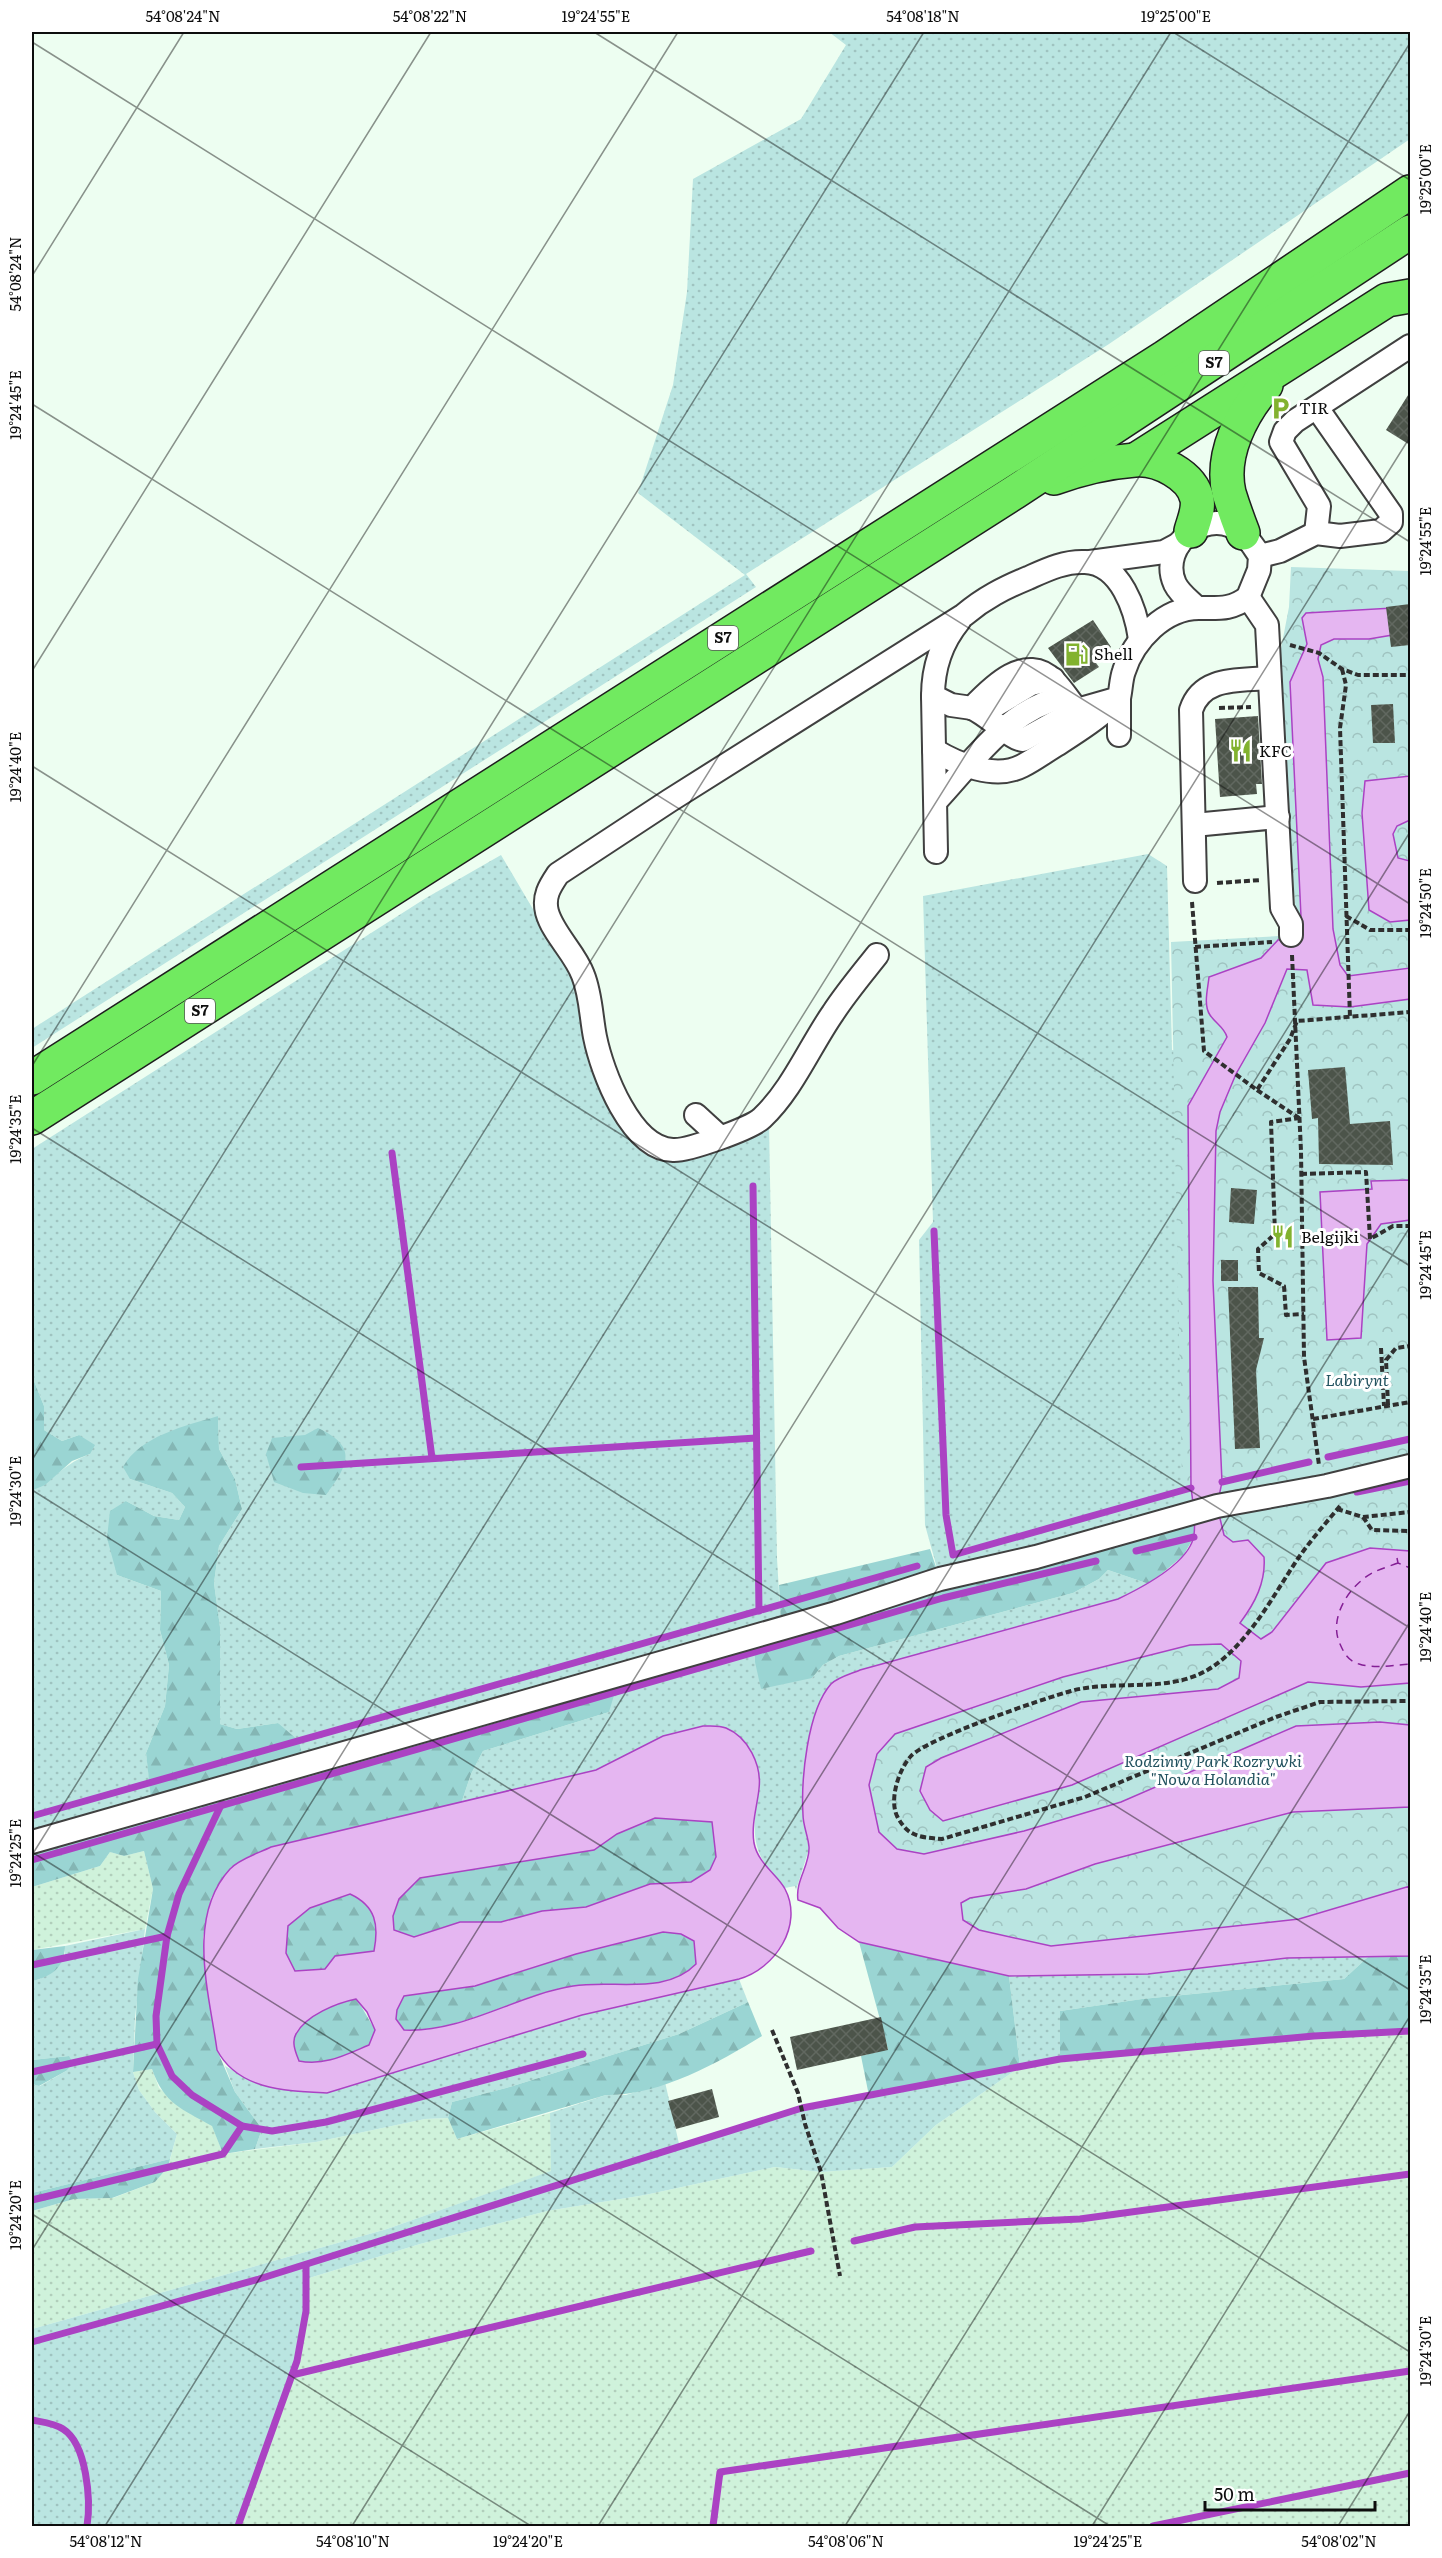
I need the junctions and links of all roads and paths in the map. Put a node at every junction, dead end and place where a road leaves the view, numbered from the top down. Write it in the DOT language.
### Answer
graph roads {
  1 [pos="1410,192"];
  2 [pos="1410,232"];
  3 [pos="1403,294"];
  4 [pos="1410,346"];
  5 [pos="1277,372"];
  6 [pos="1317,408"];
  7 [pos="1137,459"];
  8 [pos="1015,492"];
  9 [pos="1316,533"];
  10 [pos="1185,537"];
  11 [pos="1252,544"];
  12 [pos="1090,562"];
  13 [pos="1248,597"];
  14 [pos="1197,608"];
  15 [pos="964,615"];
  16 [pos="1140,639"];
  17 [pos="1306,649"];
  18 [pos="1342,669"];
  19 [pos="1410,675"];
  20 [pos="1269,678"];
  21 [pos="1065,695"];
  22 [pos="933,696"];
  23 [pos="1119,698"];
  24 [pos="1236,698"];
  25 [pos="1253,706"];
  26 [pos="1236,707"];
  27 [pos="972,708"];
  28 [pos="1211,709"];
  29 [pos="1004,728"];
  30 [pos="1119,735"];
  31 [pos="934,750"];
  32 [pos="968,766"];
  33 [pos="936,801"];
  34 [pos="1278,817"];
  35 [pos="1194,825"];
  36 [pos="936,852"];
  37 [pos="1196,881"];
  38 [pos="1346,916"];
  39 [pos="1410,930"];
  40 [pos="1287,938"];
  41 [pos="877,955"];
  42 [pos="1293,969"];
  43 [pos="1410,1012"];
  44 [pos="1350,1017"];
  45 [pos="1297,1021"];
  46 [pos="32,1078"];
  47 [pos="1257,1090"];
  48 [pos="696,1114"];
  49 [pos="32,1118"];
  50 [pos="1300,1118"];
  51 [pos="720,1137"];
  52 [pos="1301,1174"];
  53 [pos="1410,1226"];
  54 [pos="1304,1314"];
  55 [pos="1410,1346"];
  56 [pos="1381,1348"];
  57 [pos="1410,1402"];
  58 [pos="1386,1406"];
  59 [pos="1313,1419"];
  60 [pos="1410,1466"];
  61 [pos="1337,1483"];
  62 [pos="1337,1509"];
  63 [pos="1410,1512"];
  64 [pos="1363,1517"];
  65 [pos="1410,1531"];
  66 [pos="1410,1701"];
  67 [pos="32,1842"];
  68 [pos="772,2030"];
  69 [pos="840,2276"];
  1 -- 46 [label="highway, S7"];
  2 -- 8 [label="highway, S7"];
  3 -- 5 [label="highway"];
  4 -- 6 [label="street"];
  5 -- 7 [label="highway"];
  5 -- 11 [label="highway"];
  6 -- 9 [label="street"];
  6 -- 9 [label="street"];
  7 -- 8 [label="highway"];
  7 -- 10 [label="highway"];
  8 -- 49 [label="highway, S7"];
  9 -- 11 [label="street"];
  10 -- 11 [label="street"];
  10 -- 12 [label="street"];
  10 -- 14 [label="street"];
  11 -- 13 [label="street"];
  12 -- 15 [label="street"];
  12 -- 16 [label="street"];
  13 -- 14 [label="street"];
  13 -- 20 [label="street"];
  14 -- 16 [label="street"];
  15 -- 22 [label="street"];
  15 -- 51 [label="street"];
  16 -- 23 [label="street"];
  17 -- 18 [label="path"];
  18 -- 19 [label="path"];
  18 -- 38 [label="path"];
  20 -- 34 [label="street"];
  20 -- 35 [label="street"];
  21 -- 23 [label="street"];
  21 -- 27 [label="street"];
  21 -- 29 [label="street"];
  22 -- 27 [label="street"];
  22 -- 31 [label="street"];
  23 -- 30 [label="street"];
  23 -- 32 [label="street"];
  24 -- 26 [label="path"];
  25 -- 26 [label="path"];
  26 -- 28 [label="path"];
  27 -- 29 [label="street"];
  29 -- 32 [label="street"];
  31 -- 32 [label="street"];
  31 -- 33 [label="street"];
  32 -- 33 [label="street"];
  33 -- 36 [label="street"];
  34 -- 35 [label="street"];
  34 -- 40 [label="street"];
  35 -- 37 [label="street"];
  38 -- 39 [label="path"];
  38 -- 44 [label="path"];
  40 -- 47 [label="path"];
  41 -- 51 [label="street"];
  42 -- 45 [label="path"];
  43 -- 44 [label="path"];
  44 -- 45 [label="path"];
  45 -- 47 [label="path"];
  45 -- 50 [label="path"];
  47 -- 50 [label="path"];
  48 -- 51 [label="street"];
  50 -- 52 [label="path"];
  50 -- 54 [label="path"];
  52 -- 53 [label="path"];
  52 -- 54 [label="path"];
  54 -- 59 [label="path"];
  55 -- 58 [label="path"];
  56 -- 58 [label="path"];
  57 -- 58 [label="path"];
  58 -- 59 [label="path"];
  59 -- 61 [label="path"];
  60 -- 61 [label="street"];
  61 -- 62 [label="path"];
  61 -- 67 [label="street"];
  62 -- 64 [label="path"];
  62 -- 66 [label="path"];
  63 -- 64 [label="path"];
  64 -- 65 [label="path"];
  68 -- 69 [label="path"];
}
